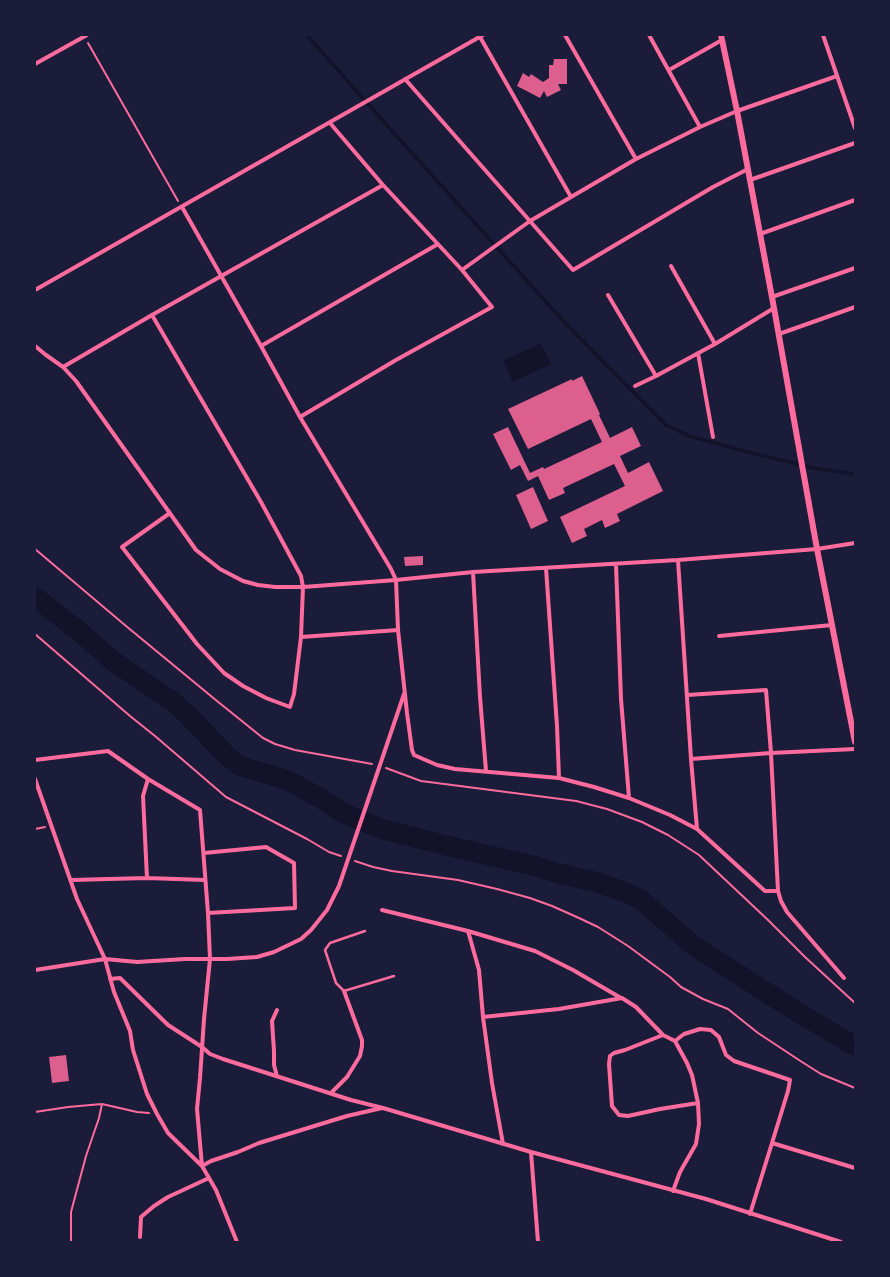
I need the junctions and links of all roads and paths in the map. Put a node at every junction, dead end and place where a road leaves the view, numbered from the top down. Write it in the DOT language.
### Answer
graph roads {
  1 [pos="565,35"];
  2 [pos="649,35"];
  3 [pos="823,35"];
  4 [pos="86,36"];
  5 [pos="481,36"];
  6 [pos="722,38"];
  7 [pos="35,64"];
  8 [pos="669,70"];
  9 [pos="837,76"];
  10 [pos="405,79"];
  11 [pos="737,111"];
  12 [pos="330,123"];
  13 [pos="700,127"];
  14 [pos="855,128"];
  15 [pos="855,143"];
  16 [pos="636,159"];
  17 [pos="748,169"];
  18 [pos="750,180"];
  19 [pos="383,185"];
  20 [pos="571,197"];
  21 [pos="855,200"];
  22 [pos="182,207"];
  23 [pos="530,221"];
  24 [pos="760,234"];
  25 [pos="438,244"];
  26 [pos="671,266"];
  27 [pos="855,268"];
  28 [pos="462,270"];
  29 [pos="221,276"];
  30 [pos="35,290"];
  31 [pos="608,295"];
  32 [pos="772,297"];
  33 [pos="855,307"];
  34 [pos="774,308"];
  35 [pos="152,315"];
  36 [pos="779,334"];
  37 [pos="715,344"];
  38 [pos="35,346"];
  39 [pos="261,346"];
  40 [pos="698,353"];
  41 [pos="63,367"];
  42 [pos="656,376"];
  43 [pos="635,386"];
  44 [pos="300,417"];
  45 [pos="713,437"];
  46 [pos="170,513"];
  47 [pos="855,543"];
  48 [pos="817,549"];
  49 [pos="678,560"];
  50 [pos="616,565"];
  51 [pos="546,568"];
  52 [pos="473,572"];
  53 [pos="396,580"];
  54 [pos="303,587"];
  55 [pos="832,625"];
  56 [pos="398,630"];
  57 [pos="35,634"];
  58 [pos="720,636"];
  59 [pos="301,637"];
  60 [pos="405,692"];
  61 [pos="687,695"];
  62 [pos="855,742"];
  63 [pos="855,749"];
  64 [pos="771,753"];
  65 [pos="690,759"];
  66 [pos="35,760"];
  67 [pos="486,771"];
  68 [pos="559,778"];
  69 [pos="35,779"];
  70 [pos="148,779"];
  71 [pos="629,798"];
  72 [pos="698,830"];
  73 [pos="204,853"];
  74 [pos="347,858"];
  75 [pos="353,860"];
  76 [pos="147,878"];
  77 [pos="71,880"];
  78 [pos="205,880"];
  79 [pos="778,890"];
  80 [pos="382,910"];
  81 [pos="208,913"];
  82 [pos="365,931"];
  83 [pos="468,931"];
  84 [pos="105,959"];
  85 [pos="210,959"];
  86 [pos="35,970"];
  87 [pos="394,976"];
  88 [pos="844,978"];
  89 [pos="110,979"];
  90 [pos="344,991"];
  91 [pos="622,998"];
  92 [pos="277,1010"];
  93 [pos="483,1017"];
  94 [pos="663,1035"];
  95 [pos="675,1041"];
  96 [pos="202,1047"];
  97 [pos="277,1076"];
  98 [pos="855,1088"];
  99 [pos="331,1093"];
  100 [pos="698,1103"];
  101 [pos="102,1104"];
  102 [pos="383,1108"];
  103 [pos="35,1112"];
  104 [pos="157,1114"];
  105 [pos="772,1143"];
  106 [pos="504,1144"];
  107 [pos="531,1152"];
  108 [pos="202,1166"];
  109 [pos="855,1168"];
  110 [pos="209,1178"];
  111 [pos="673,1191"];
  112 [pos="750,1214"];
  113 [pos="140,1237"];
  114 [pos="71,1242"];
  115 [pos="237,1242"];
  116 [pos="538,1242"];
  117 [pos="840,1242"];
  1 -- 16 [label="street"];
  2 -- 8 [label="street"];
  3 -- 9 [label="street"];
  4 -- 7 [label="street"];
  4 -- 22 [label="path"];
  5 -- 10 [label="street"];
  5 -- 20 [label="street"];
  6 -- 8 [label="street"];
  6 -- 11 [label="main road"];
  8 -- 13 [label="street"];
  9 -- 11 [label="street"];
  9 -- 14 [label="street"];
  10 -- 12 [label="street"];
  10 -- 23 [label="street"];
  11 -- 13 [label="street"];
  11 -- 17 [label="main road"];
  12 -- 19 [label="street"];
  12 -- 22 [label="street"];
  13 -- 16 [label="street"];
  15 -- 18 [label="street"];
  16 -- 20 [label="street"];
  17 -- 18 [label="main road"];
  17 -- 23 [label="street"];
  18 -- 24 [label="main road"];
  19 -- 25 [label="street"];
  19 -- 29 [label="street"];
  20 -- 23 [label="street"];
  21 -- 24 [label="street"];
  22 -- 29 [label="street"];
  22 -- 30 [label="street"];
  23 -- 28 [label="street"];
  24 -- 32 [label="main road"];
  25 -- 28 [label="street"];
  25 -- 39 [label="street"];
  26 -- 37 [label="street"];
  27 -- 32 [label="street"];
  28 -- 44 [label="street"];
  29 -- 35 [label="street"];
  29 -- 39 [label="street"];
  31 -- 42 [label="street"];
  32 -- 34 [label="main road"];
  33 -- 36 [label="street"];
  34 -- 36 [label="main road"];
  34 -- 37 [label="street"];
  35 -- 41 [label="street"];
  35 -- 54 [label="street"];
  36 -- 48 [label="main road"];
  37 -- 40 [label="street"];
  38 -- 41 [label="street"];
  39 -- 44 [label="street"];
  40 -- 42 [label="street"];
  40 -- 45 [label="street"];
  41 -- 46 [label="street"];
  42 -- 43 [label="street"];
  44 -- 53 [label="street"];
  46 -- 54 [label="street"];
  46 -- 59 [label="street"];
  47 -- 48 [label="street"];
  48 -- 49 [label="street"];
  48 -- 55 [label="main road"];
  49 -- 50 [label="street"];
  49 -- 61 [label="street"];
  50 -- 51 [label="street"];
  50 -- 71 [label="street"];
  51 -- 52 [label="street"];
  51 -- 68 [label="street"];
  52 -- 53 [label="street"];
  52 -- 67 [label="street"];
  53 -- 54 [label="street"];
  53 -- 56 [label="street"];
  54 -- 59 [label="street"];
  55 -- 58 [label="street"];
  55 -- 62 [label="main road"];
  56 -- 59 [label="street"];
  56 -- 60 [label="street"];
  57 -- 74 [label="path"];
  60 -- 67 [label="street"];
  60 -- 85 [label="street"];
  61 -- 64 [label="street"];
  61 -- 65 [label="street"];
  63 -- 64 [label="street"];
  64 -- 65 [label="street"];
  64 -- 79 [label="street"];
  65 -- 72 [label="street"];
  66 -- 70 [label="street"];
  67 -- 68 [label="street"];
  68 -- 71 [label="street"];
  69 -- 77 [label="street"];
  70 -- 73 [label="street"];
  70 -- 76 [label="street"];
  71 -- 72 [label="street"];
  72 -- 79 [label="street"];
  73 -- 78 [label="street"];
  73 -- 81 [label="street"];
  75 -- 98 [label="path"];
  76 -- 77 [label="street"];
  76 -- 78 [label="street"];
  77 -- 84 [label="street"];
  78 -- 81 [label="street"];
  79 -- 88 [label="street"];
  80 -- 83 [label="street"];
  81 -- 85 [label="street"];
  82 -- 90 [label="lane"];
  83 -- 91 [label="street"];
  83 -- 93 [label="street"];
  84 -- 85 [label="street"];
  84 -- 86 [label="street"];
  84 -- 89 [label="street"];
  85 -- 96 [label="street"];
  87 -- 90 [label="lane"];
  89 -- 96 [label="street"];
  89 -- 104 [label="street"];
  90 -- 99 [label="street"];
  91 -- 93 [label="street"];
  91 -- 94 [label="street"];
  92 -- 97 [label="street"];
  93 -- 106 [label="street"];
  94 -- 95 [label="street"];
  94 -- 100 [label="street"];
  95 -- 100 [label="street"];
  95 -- 105 [label="street"];
  96 -- 97 [label="street"];
  96 -- 108 [label="street"];
  97 -- 99 [label="street"];
  99 -- 102 [label="street"];
  100 -- 111 [label="street"];
  101 -- 103 [label="path"];
  101 -- 104 [label="path"];
  101 -- 114 [label="path"];
  102 -- 106 [label="street"];
  102 -- 108 [label="street"];
  104 -- 108 [label="street"];
  105 -- 109 [label="street"];
  105 -- 112 [label="street"];
  106 -- 107 [label="street"];
  107 -- 111 [label="street"];
  107 -- 116 [label="street"];
  108 -- 110 [label="street"];
  110 -- 113 [label="street"];
  110 -- 115 [label="street"];
  111 -- 112 [label="street"];
  112 -- 117 [label="street"];
}
